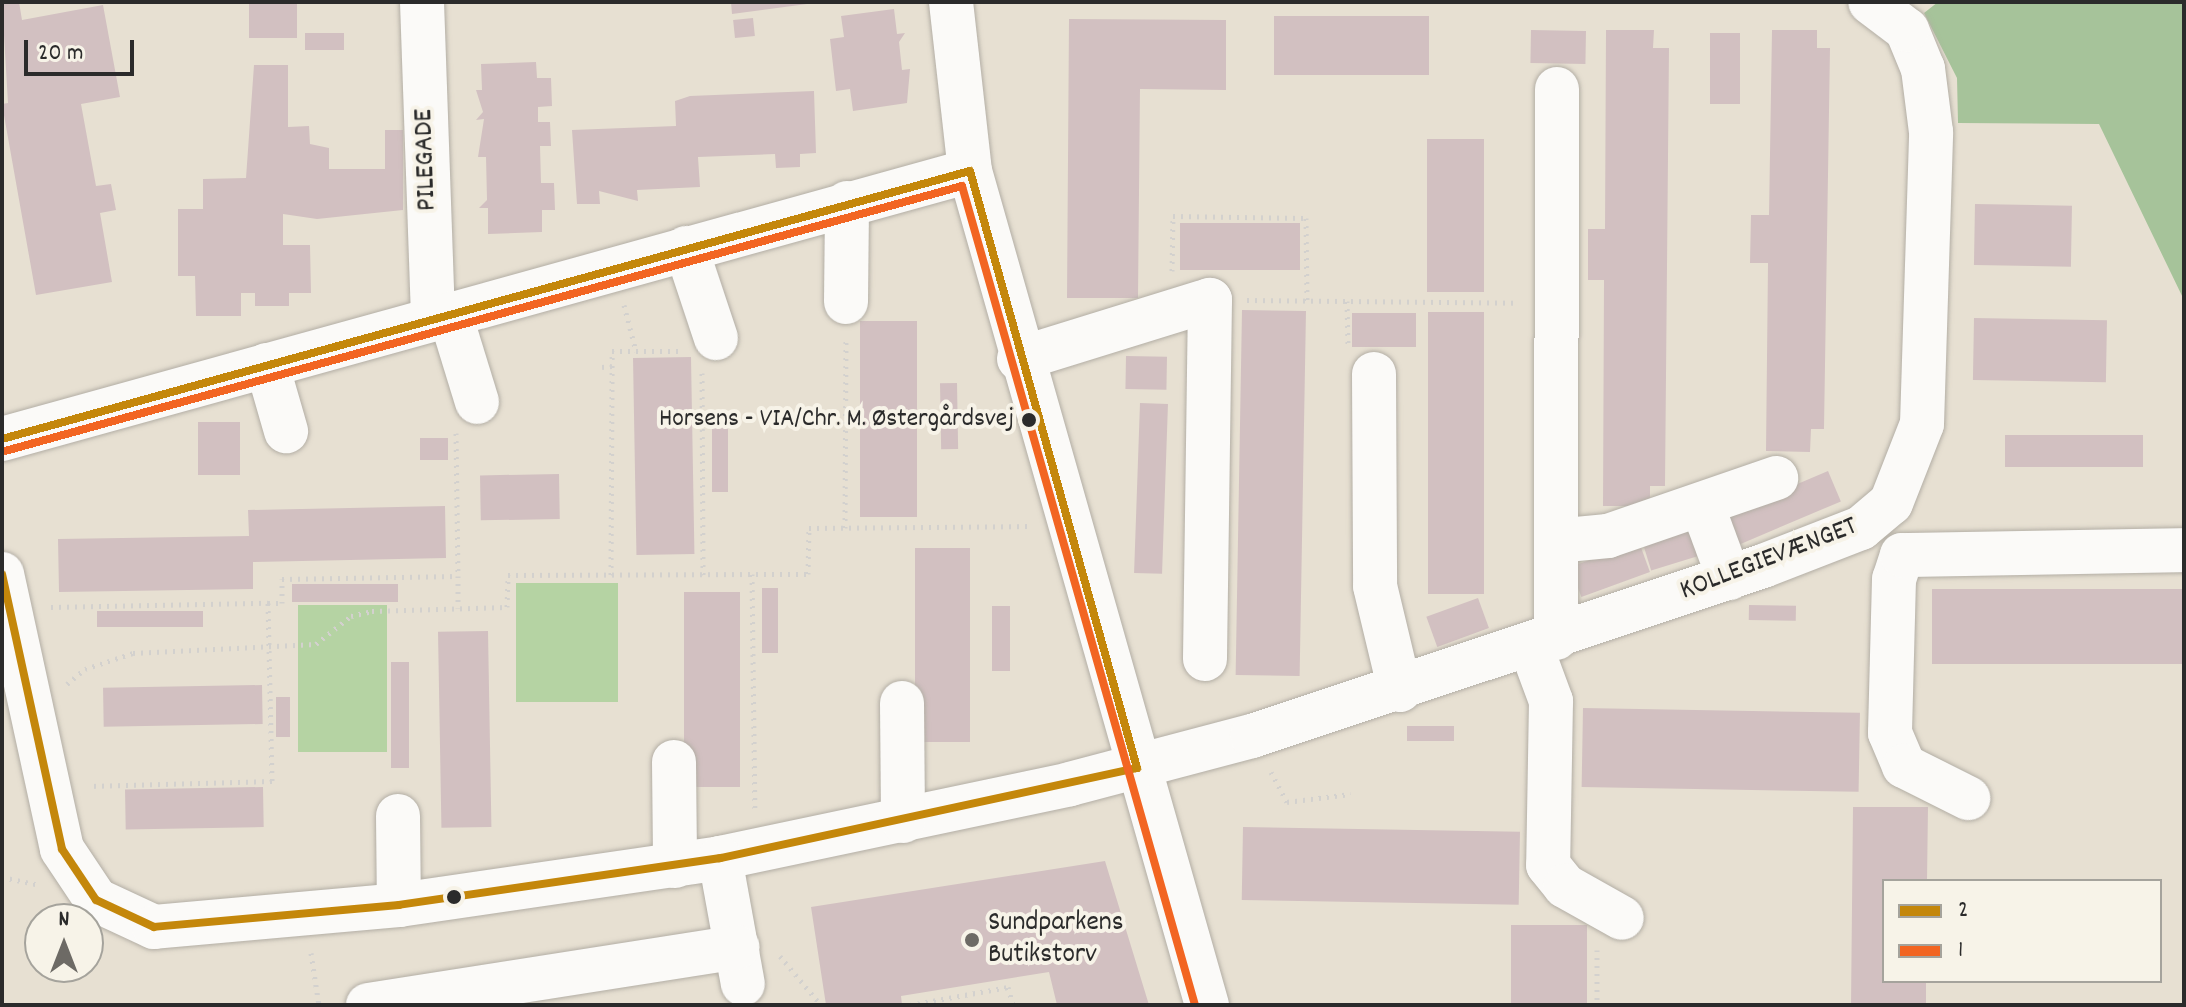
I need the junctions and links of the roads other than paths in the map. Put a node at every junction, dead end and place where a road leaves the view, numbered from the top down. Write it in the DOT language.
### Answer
graph roads {
  1 [pos="422,2"];
  2 [pos="951,2"];
  3 [pos="1870,2"];
  4 [pos="1557,89"];
  5 [pos="970,171"];
  6 [pos="847,203"];
  7 [pos="686,248"];
  8 [pos="846,302"];
  9 [pos="441,316"];
  10 [pos="702,351"];
  11 [pos="1019,359"];
  12 [pos="267,365"];
  13 [pos="1374,374"];
  14 [pos="466,410"];
  15 [pos="286,431"];
  16 [pos="2,439"];
  17 [pos="1776,478"];
  18 [pos="1702,505"];
  19 [pos="1872,519"];
  20 [pos="1556,541"];
  21 [pos="2184,550"];
  22 [pos="1902,555"];
  23 [pos="1729,578"];
  24 [pos="6,591"];
  25 [pos="1544,643"];
  26 [pos="1205,659"];
  27 [pos="1400,690"];
  28 [pos="902,703"];
  29 [pos="674,762"];
  30 [pos="1137,768"];
  31 [pos="1968,798"];
  32 [pos="398,816"];
  33 [pos="903,821"];
  34 [pos="738,855"];
  35 [pos="675,866"];
  36 [pos="399,905"];
  37 [pos="1622,918"];
  38 [pos="368,1005"];
  39 [pos="1207,1005"];
  1 -- 9 [label="street, PILEGADE"];
  2 -- 5 [label="street"];
  3 -- 19 [label="street, KOLLEGIEVÆNGET"];
  4 -- 20 [label="street"];
  5 -- 6 [label="street"];
  5 -- 11 [label="street"];
  6 -- 7 [label="street"];
  6 -- 8 [label="street"];
  7 -- 9 [label="street"];
  7 -- 10 [label="street"];
  9 -- 12 [label="street"];
  9 -- 14 [label="street, PILEGADE"];
  11 -- 26 [label="street"];
  11 -- 30 [label="street"];
  12 -- 15 [label="street"];
  12 -- 16 [label="street"];
  13 -- 27 [label="street"];
  17 -- 18 [label="street"];
  18 -- 20 [label="street"];
  18 -- 23 [label="street"];
  19 -- 22 [label="street"];
  19 -- 23 [label="street, KOLLEGIEVÆNGET"];
  20 -- 25 [label="street"];
  21 -- 22 [label="street"];
  22 -- 31 [label="street"];
  23 -- 25 [label="street, KOLLEGIEVÆNGET"];
  24 -- 36 [label="street, KOLLEGIEVÆNGET"];
  25 -- 27 [label="street, KOLLEGIEVÆNGET"];
  25 -- 37 [label="street"];
  27 -- 30 [label="street, KOLLEGIEVÆNGET"];
  28 -- 33 [label="street"];
  29 -- 35 [label="street"];
  30 -- 33 [label="street, KOLLEGIEVÆNGET"];
  30 -- 39 [label="street"];
  32 -- 36 [label="street"];
  33 -- 34 [label="street, KOLLEGIEVÆNGET"];
  34 -- 35 [label="street, KOLLEGIEVÆNGET"];
  34 -- 38 [label="street"];
  35 -- 36 [label="street, KOLLEGIEVÆNGET"];
}
